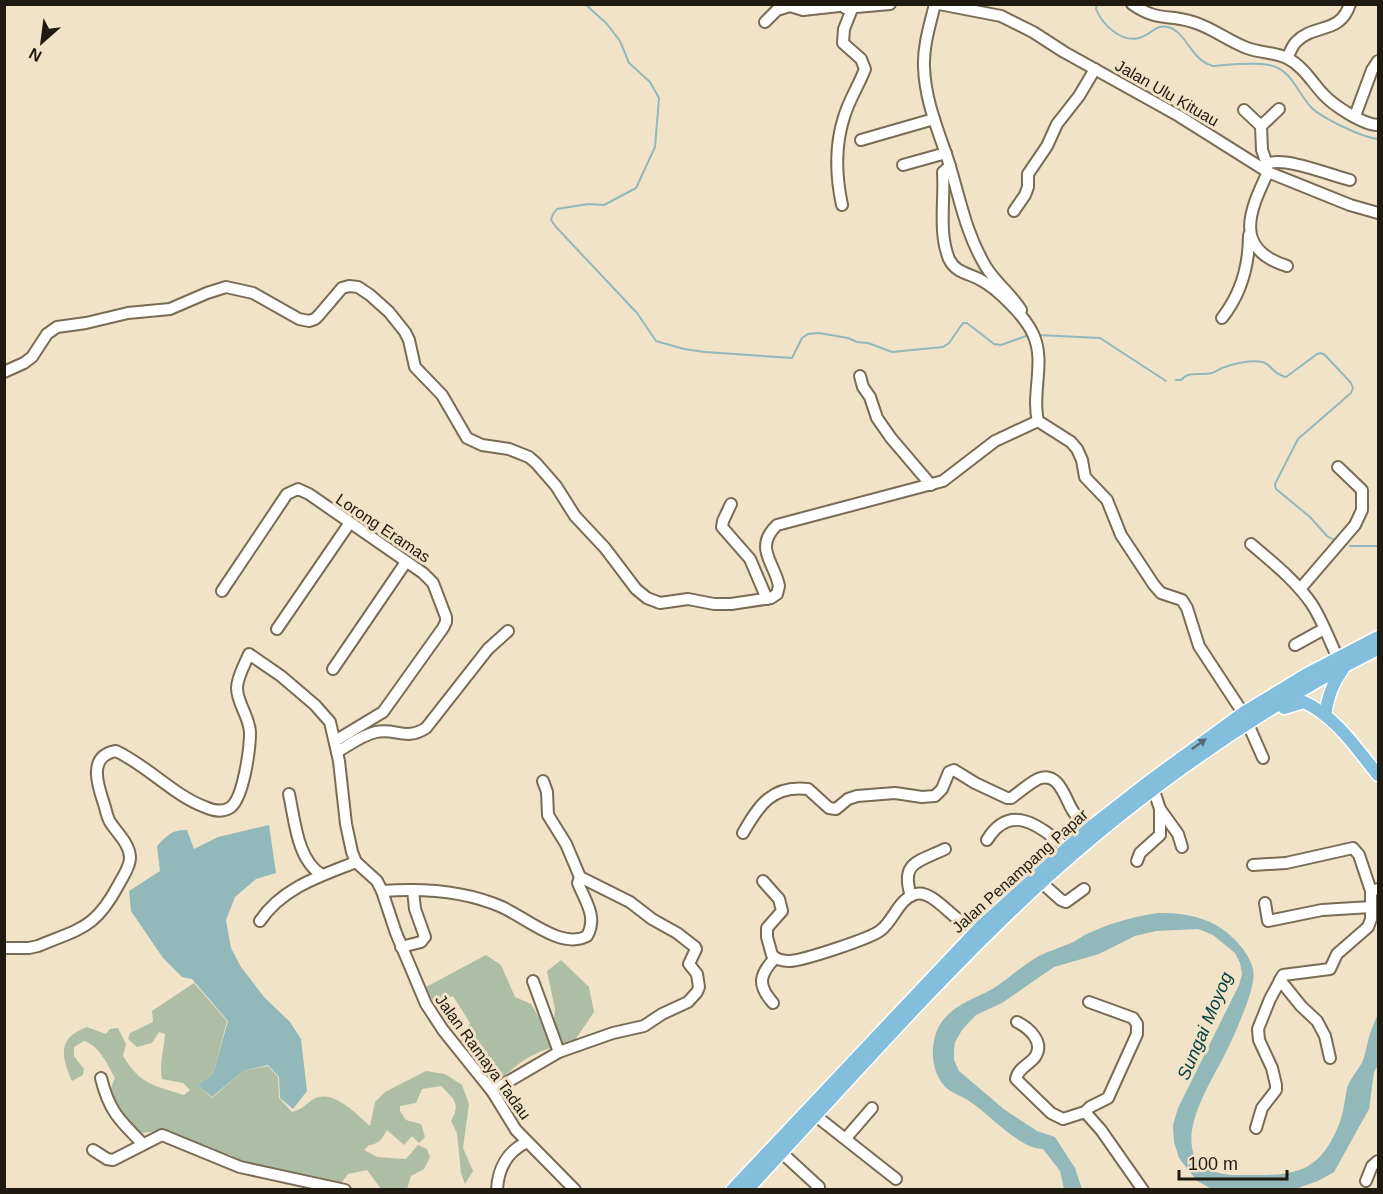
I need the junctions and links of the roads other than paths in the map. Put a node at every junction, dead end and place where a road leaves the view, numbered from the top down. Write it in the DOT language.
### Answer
graph roads {
  1 [pos="890,4"];
  2 [pos="937,4"];
  3 [pos="1132,4"];
  4 [pos="1350,4"];
  5 [pos="838,5"];
  6 [pos="852,9"];
  7 [pos="1002,10"];
  8 [pos="765,22"];
  9 [pos="1287,58"];
  10 [pos="1378,62"];
  11 [pos="1095,69"];
  12 [pos="1279,109"];
  13 [pos="1244,110"];
  14 [pos="1355,116"];
  15 [pos="934,119"];
  16 [pos="1378,124"];
  17 [pos="1261,126"];
  18 [pos="861,140"];
  19 [pos="946,153"];
  20 [pos="903,165"];
  21 [pos="950,166"];
  22 [pos="1267,169"];
  23 [pos="1350,180"];
  24 [pos="842,206"];
  25 [pos="1014,211"];
  26 [pos="1378,213"];
  27 [pos="1249,225"];
  28 [pos="1287,266"];
  29 [pos="979,279"];
  30 [pos="995,279"];
  31 [pos="1222,318"];
  32 [pos="1029,327"];
  33 [pos="4,372"];
  34 [pos="860,376"];
  35 [pos="1038,422"];
  36 [pos="1338,467"];
  37 [pos="931,485"];
  38 [pos="731,504"];
  39 [pos="349,524"];
  40 [pos="1251,544"];
  41 [pos="406,562"];
  42 [pos="1300,589"];
  43 [pos="222,591"];
  44 [pos="767,599"];
  45 [pos="277,629"];
  46 [pos="1324,629"];
  47 [pos="508,632"];
  48 [pos="1378,637"];
  49 [pos="1295,645"];
  50 [pos="1378,649"];
  51 [pos="1341,662"];
  52 [pos="333,669"];
  53 [pos="1310,673"];
  54 [pos="1308,687"];
  55 [pos="1274,708"];
  56 [pos="1325,715"];
  57 [pos="1245,719"];
  58 [pos="336,746"];
  59 [pos="1263,758"];
  60 [pos="1378,775"];
  61 [pos="543,781"];
  62 [pos="1154,791"];
  63 [pos="289,794"];
  64 [pos="1160,809"];
  65 [pos="1088,829"];
  66 [pos="744,833"];
  67 [pos="987,840"];
  68 [pos="1182,847"];
  69 [pos="1066,848"];
  70 [pos="945,849"];
  71 [pos="1137,861"];
  72 [pos="356,862"];
  73 [pos="1253,865"];
  74 [pos="322,875"];
  75 [pos="580,877"];
  76 [pos="763,881"];
  77 [pos="1042,883"];
  78 [pos="413,890"];
  79 [pos="1083,890"];
  80 [pos="1375,890"];
  81 [pos="382,891"];
  82 [pos="911,896"];
  83 [pos="1265,903"];
  84 [pos="1371,907"];
  85 [pos="260,921"];
  86 [pos="980,927"];
  87 [pos="401,947"];
  88 [pos="4,948"];
  89 [pos="775,958"];
  90 [pos="1280,980"];
  91 [pos="533,981"];
  92 [pos="1089,1002"];
  93 [pos="773,1003"];
  94 [pos="1017,1022"];
  95 [pos="559,1052"];
  96 [pos="1330,1058"];
  97 [pos="101,1078"];
  98 [pos="492,1091"];
  99 [pos="872,1108"];
  100 [pos="1085,1112"];
  101 [pos="816,1116"];
  102 [pos="1256,1128"];
  103 [pos="846,1138"];
  104 [pos="527,1142"];
  105 [pos="143,1144"];
  106 [pos="93,1150"];
  107 [pos="782,1153"];
  108 [pos="1378,1161"];
  109 [pos="896,1179"];
  110 [pos="1366,1181"];
  111 [pos="819,1189"];
  112 [pos="345,1190"];
  113 [pos="497,1190"];
  114 [pos="575,1190"];
  115 [pos="732,1190"];
  116 [pos="747,1190"];
  117 [pos="1143,1190"];
  1 -- 6 [label="street"];
  2 -- 7 [label="street, Jalan Ulu Kituau"];
  2 -- 15 [label="street"];
  3 -- 9 [label="street"];
  4 -- 9 [label="street"];
  5 -- 6 [label="street"];
  5 -- 8 [label="street"];
  6 -- 24 [label="street"];
  7 -- 11 [label="street, Jalan Ulu Kituau"];
  9 -- 14 [label="street"];
  10 -- 14 [label="street"];
  11 -- 22 [label="street, Jalan Ulu Kituau"];
  11 -- 25 [label="street"];
  12 -- 17 [label="street"];
  13 -- 17 [label="street"];
  14 -- 16 [label="street"];
  15 -- 18 [label="street"];
  15 -- 19 [label="street"];
  17 -- 22 [label="street"];
  19 -- 20 [label="street"];
  19 -- 21 [label="street"];
  21 -- 29 [label="street"];
  21 -- 30 [label="street"];
  22 -- 23 [label="street"];
  22 -- 26 [label="street, Jalan Ulu Kituau"];
  22 -- 27 [label="street"];
  27 -- 28 [label="street"];
  27 -- 31 [label="street"];
  29 -- 30 [label="street"];
  29 -- 32 [label="street"];
  30 -- 32 [label="street"];
  32 -- 35 [label="street"];
  33 -- 44 [label="street"];
  34 -- 37 [label="street"];
  35 -- 37 [label="street"];
  35 -- 57 [label="street"];
  36 -- 42 [label="street"];
  37 -- 44 [label="street"];
  38 -- 44 [label="street"];
  39 -- 41 [label="street, Lorong Eramas"];
  39 -- 43 [label="street, Lorong Eramas"];
  39 -- 45 [label="street"];
  40 -- 42 [label="street"];
  41 -- 52 [label="street"];
  41 -- 58 [label="street, Lorong Eramas"];
  42 -- 46 [label="street"];
  46 -- 49 [label="street"];
  46 -- 51 [label="street"];
  47 -- 58 [label="street"];
  48 -- 51 [label="main road, Jalan Penampang Papar"];
  50 -- 51 [label="main road, Jalan Penampang Papar"];
  51 -- 53 [label="main road, Jalan Penampang Papar"];
  51 -- 54 [label="main road, Jalan Penampang Papar"];
  51 -- 56 [label="main road"];
  53 -- 54 [label="main road"];
  53 -- 57 [label="main road, Jalan Penampang Papar"];
  54 -- 55 [label="main road, Jalan Penampang Papar"];
  54 -- 56 [label="main road"];
  55 -- 56 [label="main road"];
  55 -- 57 [label="main road, Jalan Penampang Papar"];
  56 -- 60 [label="main road"];
  57 -- 59 [label="street"];
  57 -- 62 [label="main road, Jalan Penampang Papar"];
  65 -- 57 [label="main road, Jalan Penampang Papar, one-way"];
  58 -- 72 [label="street"];
  58 -- 88 [label="street"];
  61 -- 75 [label="street"];
  62 -- 64 [label="street"];
  62 -- 77 [label="main road, Jalan Penampang Papar"];
  63 -- 74 [label="street"];
  64 -- 68 [label="street"];
  64 -- 71 [label="street"];
  65 -- 66 [label="street"];
  65 -- 69 [label="main road, Jalan Penampang Papar"];
  67 -- 69 [label="street"];
  69 -- 86 [label="main road, Jalan Penampang Papar"];
  70 -- 82 [label="street"];
  72 -- 74 [label="street"];
  72 -- 81 [label="street"];
  73 -- 80 [label="street"];
  74 -- 85 [label="street"];
  75 -- 78 [label="street"];
  75 -- 95 [label="street"];
  76 -- 89 [label="street"];
  77 -- 79 [label="street"];
  77 -- 101 [label="main road, Jalan Penampang Papar"];
  78 -- 81 [label="street"];
  78 -- 87 [label="street"];
  80 -- 84 [label="street"];
  81 -- 87 [label="street, Jalan Ramaya Tadau"];
  82 -- 86 [label="street"];
  82 -- 89 [label="street"];
  83 -- 84 [label="street"];
  84 -- 90 [label="street"];
  86 -- 115 [label="main road, Jalan Penampang Papar"];
  87 -- 98 [label="street, Jalan Ramaya Tadau"];
  89 -- 93 [label="street"];
  90 -- 96 [label="street"];
  90 -- 102 [label="street"];
  91 -- 95 [label="street"];
  92 -- 100 [label="street"];
  94 -- 100 [label="street"];
  95 -- 98 [label="street"];
  97 -- 105 [label="street"];
  98 -- 104 [label="street, Jalan Ramaya Tadau"];
  99 -- 103 [label="street"];
  100 -- 117 [label="street"];
  101 -- 103 [label="street"];
  101 -- 107 [label="main road, Jalan Penampang Papar"];
  103 -- 109 [label="street"];
  104 -- 113 [label="street"];
  104 -- 114 [label="street, Jalan Ramaya Tadau"];
  105 -- 106 [label="street"];
  105 -- 112 [label="street"];
  107 -- 111 [label="street"];
  107 -- 116 [label="main road, Jalan Penampang Papar"];
  108 -- 110 [label="street"];
}
